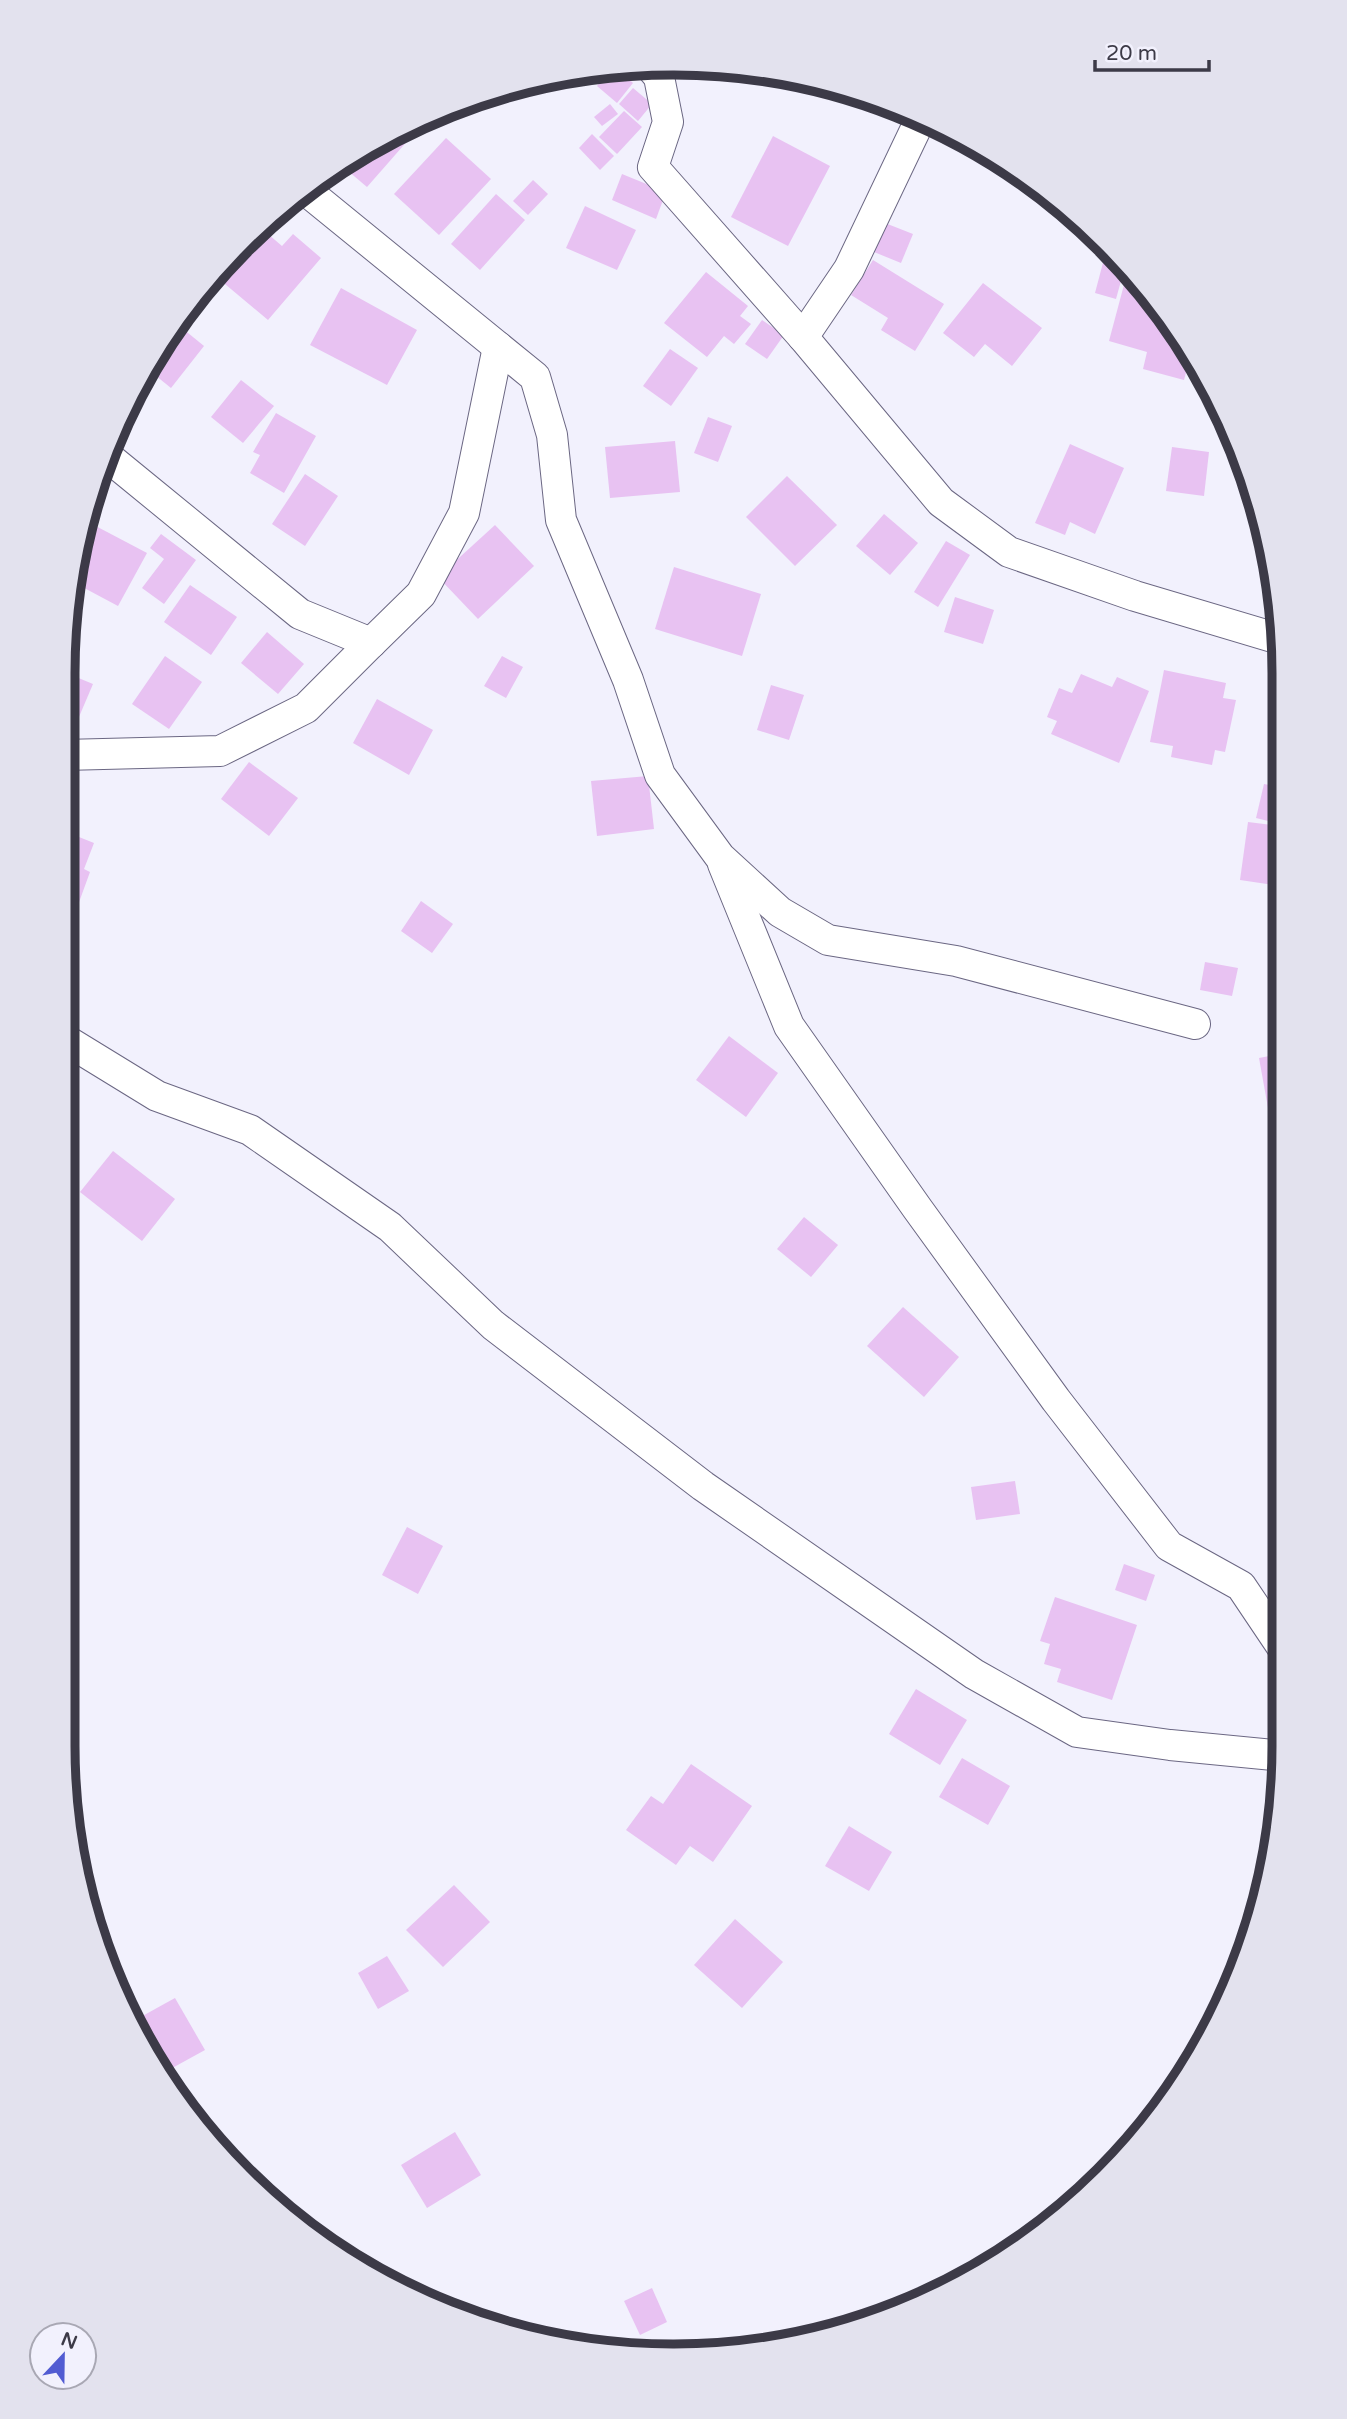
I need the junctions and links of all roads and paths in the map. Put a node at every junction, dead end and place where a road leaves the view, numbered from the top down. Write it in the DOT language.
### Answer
graph roads {
  1 [pos="658,76"];
  2 [pos="916,127"];
  3 [pos="313,196"];
  4 [pos="803,337"];
  5 [pos="498,346"];
  6 [pos="114,462"];
  7 [pos="1270,636"];
  8 [pos="371,643"];
  9 [pos="75,755"];
  10 [pos="720,858"];
  11 [pos="1195,1024"];
  12 [pos="75,1046"];
  13 [pos="1272,1632"];
  14 [pos="1272,1755"];
  1 -- 4 [label="street"];
  2 -- 4 [label="street"];
  3 -- 5 [label="street"];
  4 -- 7 [label="street"];
  5 -- 8 [label="street"];
  5 -- 10 [label="street"];
  6 -- 8 [label="street"];
  8 -- 9 [label="street"];
  10 -- 11 [label="street"];
  10 -- 13 [label="street"];
  12 -- 14 [label="street"];
}
